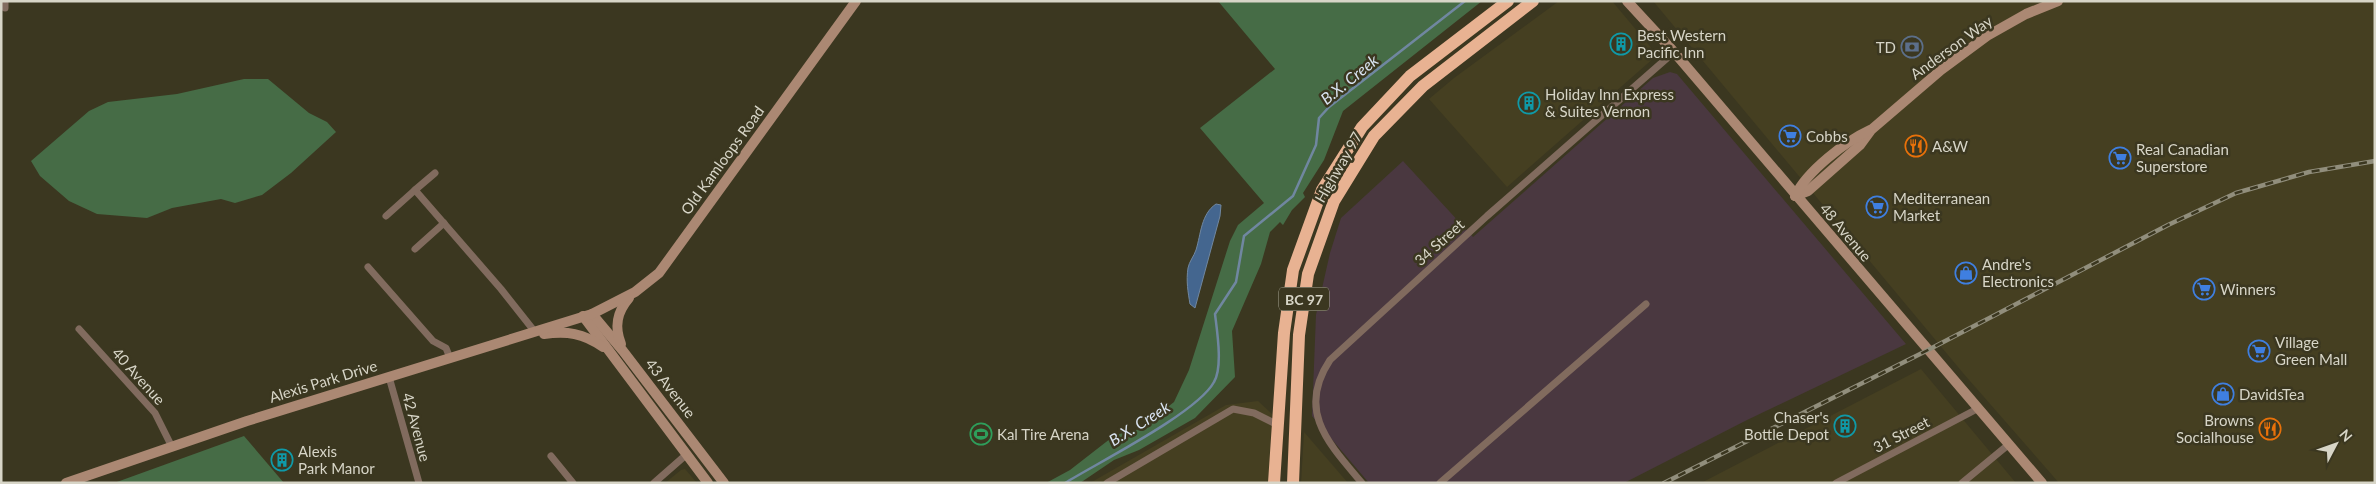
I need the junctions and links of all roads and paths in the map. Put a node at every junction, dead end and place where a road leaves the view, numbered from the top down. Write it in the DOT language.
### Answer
graph roads {
  1 [pos="856,1"];
  2 [pos="1508,1"];
  3 [pos="1533,1"];
  4 [pos="1627,1"];
  5 [pos="2058,1"];
  6 [pos="1674,52"];
  7 [pos="435,174"];
  8 [pos="416,190"];
  9 [pos="1796,196"];
  10 [pos="386,216"];
  11 [pos="444,223"];
  12 [pos="414,249"];
  13 [pos="368,267"];
  14 [pos="635,292"];
  15 [pos="1646,304"];
  16 [pos="588,315"];
  17 [pos="79,329"];
  18 [pos="530,334"];
  19 [pos="607,350"];
  20 [pos="623,351"];
  21 [pos="450,358"];
  22 [pos="389,377"];
  23 [pos="1978,409"];
  24 [pos="1278,425"];
  25 [pos="171,445"];
  26 [pos="2008,445"];
  27 [pos="687,454"];
  28 [pos="551,456"];
  29 [pos="1293,481"];
  30 [pos="418,482"];
  31 [pos="66,483"];
  32 [pos="573,483"];
  33 [pos="654,483"];
  34 [pos="708,483"];
  35 [pos="724,483"];
  36 [pos="1107,483"];
  37 [pos="1274,483"];
  38 [pos="1362,483"];
  39 [pos="1440,483"];
  40 [pos="1836,483"];
  41 [pos="1962,483"];
  42 [pos="2042,483"];
  1 -- 14 [label="street, Old Kamloops Road"];
  2 -- 24 [label="highway, Highway 97 / BC 97"];
  3 -- 29 [label="highway, Highway 97 / BC 97"];
  4 -- 6 [label="street, 48 Avenue"];
  5 -- 9 [label="street, Anderson Way"];
  6 -- 9 [label="street, 48 Avenue"];
  6 -- 38 [label="street, 34 Street"];
  7 -- 8 [label="street"];
  8 -- 10 [label="street"];
  8 -- 11 [label="street"];
  9 -- 23 [label="street, 48 Avenue"];
  11 -- 12 [label="street"];
  11 -- 18 [label="street"];
  13 -- 21 [label="street"];
  14 -- 16 [label="street, Old Kamloops Road"];
  14 -- 20 [label="street"];
  15 -- 39 [label="street"];
  16 -- 18 [label="street, Alexis Park Drive"];
  16 -- 19 [label="street, 43 Avenue"];
  16 -- 20 [label="street, 43 Avenue"];
  17 -- 25 [label="street, 40 Avenue"];
  18 -- 19 [label="street"];
  18 -- 21 [label="street, Alexis Park Drive"];
  19 -- 27 [label="street, 43 Avenue"];
  20 -- 35 [label="street, 43 Avenue"];
  21 -- 22 [label="street, Alexis Park Drive"];
  22 -- 25 [label="street, Alexis Park Drive"];
  22 -- 30 [label="street, 42 Avenue"];
  23 -- 26 [label="street, 48 Avenue"];
  23 -- 40 [label="street, 31 Street"];
  24 -- 36 [label="street"];
  24 -- 37 [label="highway, Highway 97 / BC 97"];
  25 -- 31 [label="street, Alexis Park Drive"];
  26 -- 41 [label="street"];
  26 -- 42 [label="street, 48 Avenue"];
  27 -- 33 [label="street"];
  27 -- 34 [label="street, 43 Avenue"];
  28 -- 32 [label="street"];
}
